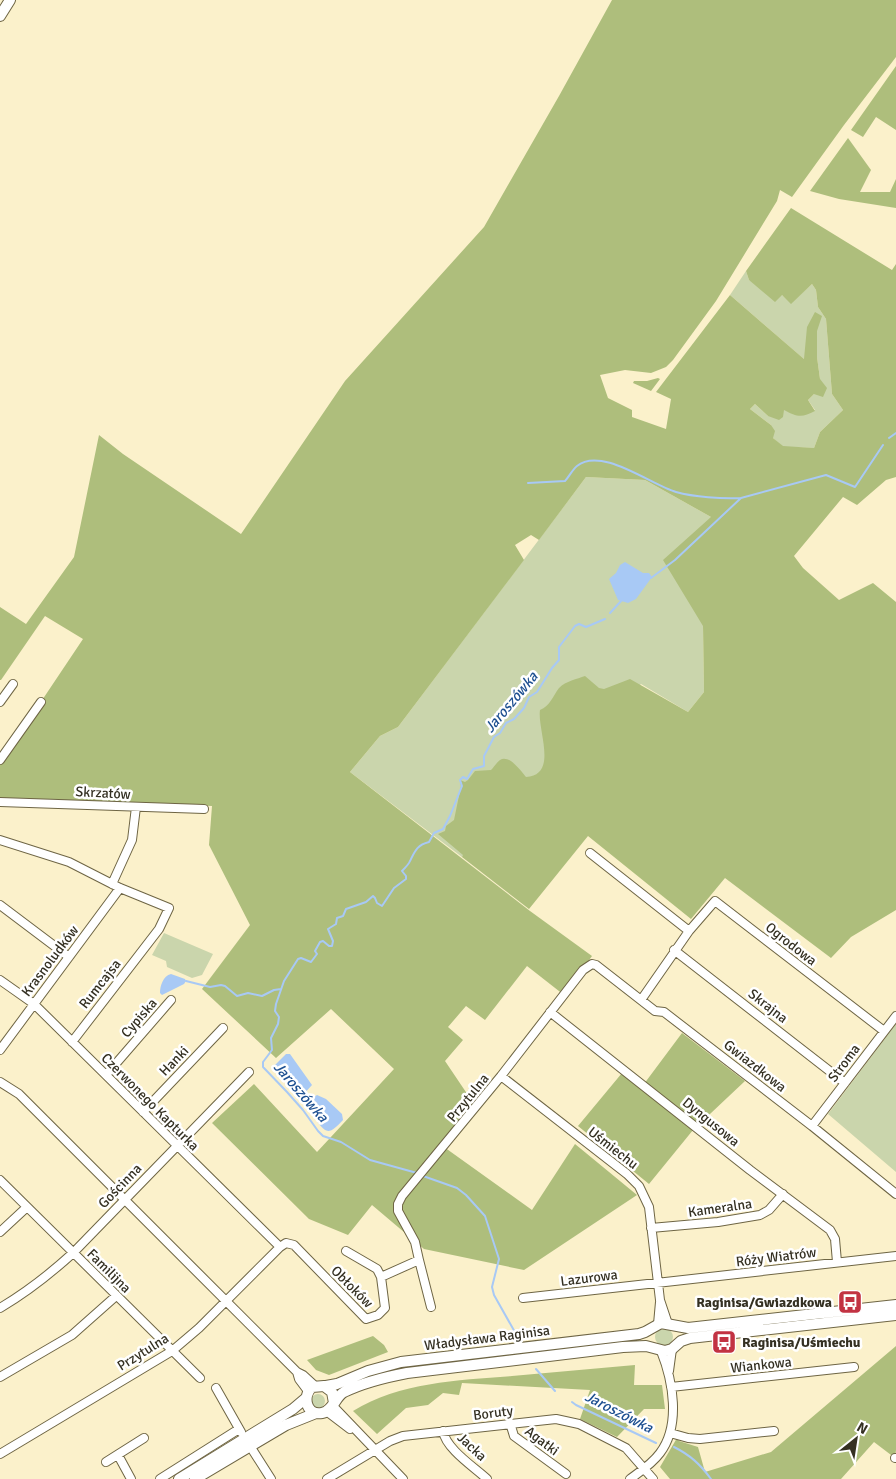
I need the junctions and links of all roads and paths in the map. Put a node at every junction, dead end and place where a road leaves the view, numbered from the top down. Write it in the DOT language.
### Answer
graph roads {
  1 [pos="10,0"];
  2 [pos="0,16"];
  3 [pos="13,684"];
  4 [pos="0,702"];
  5 [pos="41,702"];
  6 [pos="0,760"];
  7 [pos="0,802"];
  8 [pos="136,807"];
  9 [pos="204,808"];
  10 [pos="0,840"];
  11 [pos="590,853"];
  12 [pos="112,884"];
  13 [pos="120,888"];
  14 [pos="0,905"];
  15 [pos="689,931"];
  16 [pos="674,950"];
  17 [pos="69,957"];
  18 [pos="596,965"];
  19 [pos="0,980"];
  20 [pos="171,1000"];
  21 [pos="641,1000"];
  22 [pos="34,1004"];
  23 [pos="550,1012"];
  24 [pos="896,1016"];
  25 [pos="223,1028"];
  26 [pos="884,1032"];
  27 [pos="72,1042"];
  28 [pos="0,1050"];
  29 [pos="250,1072"];
  30 [pos="106,1075"];
  31 [pos="501,1076"];
  32 [pos="0,1082"];
  33 [pos="845,1082"];
  34 [pos="143,1112"];
  35 [pos="812,1126"];
  36 [pos="176,1146"];
  37 [pos="0,1180"];
  38 [pos="783,1194"];
  39 [pos="896,1194"];
  40 [pos="125,1200"];
  41 [pos="27,1207"];
  42 [pos="652,1228"];
  43 [pos="0,1232"];
  44 [pos="280,1247"];
  45 [pos="346,1252"];
  46 [pos="73,1253"];
  47 [pos="896,1256"];
  48 [pos="419,1260"];
  49 [pos="837,1262"];
  50 [pos="381,1276"];
  51 [pos="658,1282"];
  52 [pos="116,1296"];
  53 [pos="523,1298"];
  54 [pos="226,1300"];
  55 [pos="896,1305"];
  56 [pos="0,1308"];
  57 [pos="431,1308"];
  58 [pos="896,1315"];
  59 [pos="662,1325"];
  60 [pos="674,1347"];
  61 [pos="658,1350"];
  62 [pos="172,1351"];
  63 [pos="854,1368"];
  64 [pos="669,1375"];
  65 [pos="0,1377"];
  66 [pos="200,1378"];
  67 [pos="216,1388"];
  68 [pos="671,1388"];
  69 [pos="314,1390"];
  70 [pos="327,1408"];
  71 [pos="510,1423"];
  72 [pos="239,1429"];
  73 [pos="443,1431"];
  74 [pos="774,1431"];
  75 [pos="670,1433"];
  76 [pos="144,1438"];
  77 [pos="249,1441"];
  78 [pos="375,1450"];
  79 [pos="0,1454"];
  80 [pos="118,1455"];
  81 [pos="106,1462"];
  82 [pos="645,1468"];
  83 [pos="566,1474"];
  84 [pos="131,1479"];
  85 [pos="160,1479"];
  86 [pos="179,1479"];
  87 [pos="195,1479"];
  88 [pos="271,1479"];
  89 [pos="327,1479"];
  90 [pos="403,1479"];
  91 [pos="488,1479"];
  92 [pos="630,1479"];
  93 [pos="653,1479"];
  1 -- 2 [label="main road"];
  3 -- 4 [label="street"];
  5 -- 6 [label="street"];
  7 -- 8 [label="street, Skrzatów"];
  8 -- 9 [label="street, Skrzatów"];
  8 -- 12 [label="street"];
  10 -- 12 [label="street"];
  11 -- 15 [label="street"];
  12 -- 13 [label="street"];
  13 -- 17 [label="street, Krasnoludków"];
  13 -- 27 [label="street, Rumcajsa"];
  14 -- 17 [label="street"];
  15 -- 16 [label="street, Ogrodowa"];
  15 -- 26 [label="street, Ogrodowa"];
  16 -- 21 [label="street, Ogrodowa"];
  16 -- 33 [label="street, Skrajna"];
  17 -- 22 [label="street, Krasnoludków"];
  18 -- 21 [label="street, Gwiazdkowa"];
  18 -- 23 [label="street, Przytulna"];
  19 -- 22 [label="street, Czerwonego Kapturka"];
  20 -- 30 [label="street, Cypiska"];
  21 -- 35 [label="street, Gwiazdkowa"];
  22 -- 27 [label="street, Czerwonego Kapturka"];
  22 -- 28 [label="street, Krasnoludków"];
  23 -- 31 [label="street, Przytulna"];
  23 -- 38 [label="street, Dyngusowa"];
  24 -- 26 [label="street, Stroma"];
  25 -- 34 [label="street, Hanki"];
  26 -- 33 [label="street, Stroma"];
  27 -- 30 [label="street, Czerwonego Kapturka"];
  29 -- 36 [label="street, Gościnna"];
  30 -- 34 [label="street, Czerwonego Kapturka"];
  31 -- 42 [label="street, Uśmiechu"];
  31 -- 48 [label="street, Przytulna"];
  32 -- 40 [label="street"];
  33 -- 35 [label="street, Stroma"];
  34 -- 36 [label="street, Czerwonego Kapturka"];
  35 -- 39 [label="street, Gwiazdkowa"];
  36 -- 40 [label="street, Gościnna"];
  36 -- 44 [label="street, Czerwonego Kapturka"];
  37 -- 41 [label="street, Familijna"];
  38 -- 42 [label="street, Kameralna"];
  38 -- 49 [label="street, Dyngusowa"];
  40 -- 46 [label="street, Gościnna"];
  40 -- 54 [label="street"];
  41 -- 43 [label="street"];
  41 -- 46 [label="street, Familijna"];
  42 -- 51 [label="street, Uśmiechu"];
  44 -- 50 [label="street, Obłoków"];
  44 -- 54 [label="street, Przytulna"];
  45 -- 50 [label="street, Obłoków"];
  46 -- 52 [label="street, Familijna"];
  46 -- 56 [label="street, Gościnna"];
  47 -- 49 [label="street, Róży Wiatrów"];
  48 -- 50 [label="street, Obłoków"];
  48 -- 57 [label="street"];
  49 -- 51 [label="street, Róży Wiatrów"];
  51 -- 53 [label="street, Lazurowa"];
  51 -- 59 [label="street, Uśmiechu"];
  52 -- 62 [label="street, Familijna"];
  52 -- 65 [label="street"];
  54 -- 62 [label="street, Przytulna"];
  54 -- 69 [label="street"];
  55 -- 59 [label="main road, Władysława Raginisa"];
  58 -- 60 [label="main road"];
  59 -- 60 [label="main road"];
  59 -- 61 [label="main road"];
  59 -- 69 [label="main road, Władysława Raginisa"];
  60 -- 61 [label="main road"];
  60 -- 64 [label="street"];
  61 -- 64 [label="street"];
  61 -- 70 [label="main road, Władysława Raginisa"];
  62 -- 66 [label="street, Familijna"];
  62 -- 79 [label="street, Przytulna"];
  63 -- 68 [label="street, Wiankowa"];
  64 -- 68 [label="street"];
  67 -- 72 [label="street"];
  68 -- 75 [label="street"];
  69 -- 70 [label="main road"];
  69 -- 70 [label="main road"];
  69 -- 77 [label="main road, Władysława Raginisa"];
  70 -- 77 [label="main road, Władysława Raginisa"];
  70 -- 78 [label="street"];
  71 -- 73 [label="street, Boruty"];
  71 -- 82 [label="street, Boruty"];
  71 -- 83 [label="street, Agatki"];
  72 -- 77 [label="street"];
  72 -- 85 [label="street"];
  73 -- 78 [label="street, Boruty"];
  73 -- 91 [label="street, Jacka"];
  74 -- 75 [label="street"];
  75 -- 82 [label="street"];
  76 -- 80 [label="street"];
  77 -- 86 [label="main road, Władysława Raginisa"];
  77 -- 87 [label="main road, Władysława Raginisa"];
  77 -- 88 [label="street"];
  78 -- 89 [label="street, Boruty"];
  78 -- 90 [label="street"];
  80 -- 81 [label="street"];
  80 -- 84 [label="street"];
  82 -- 92 [label="street"];
  82 -- 93 [label="street, Boruty"];
}
